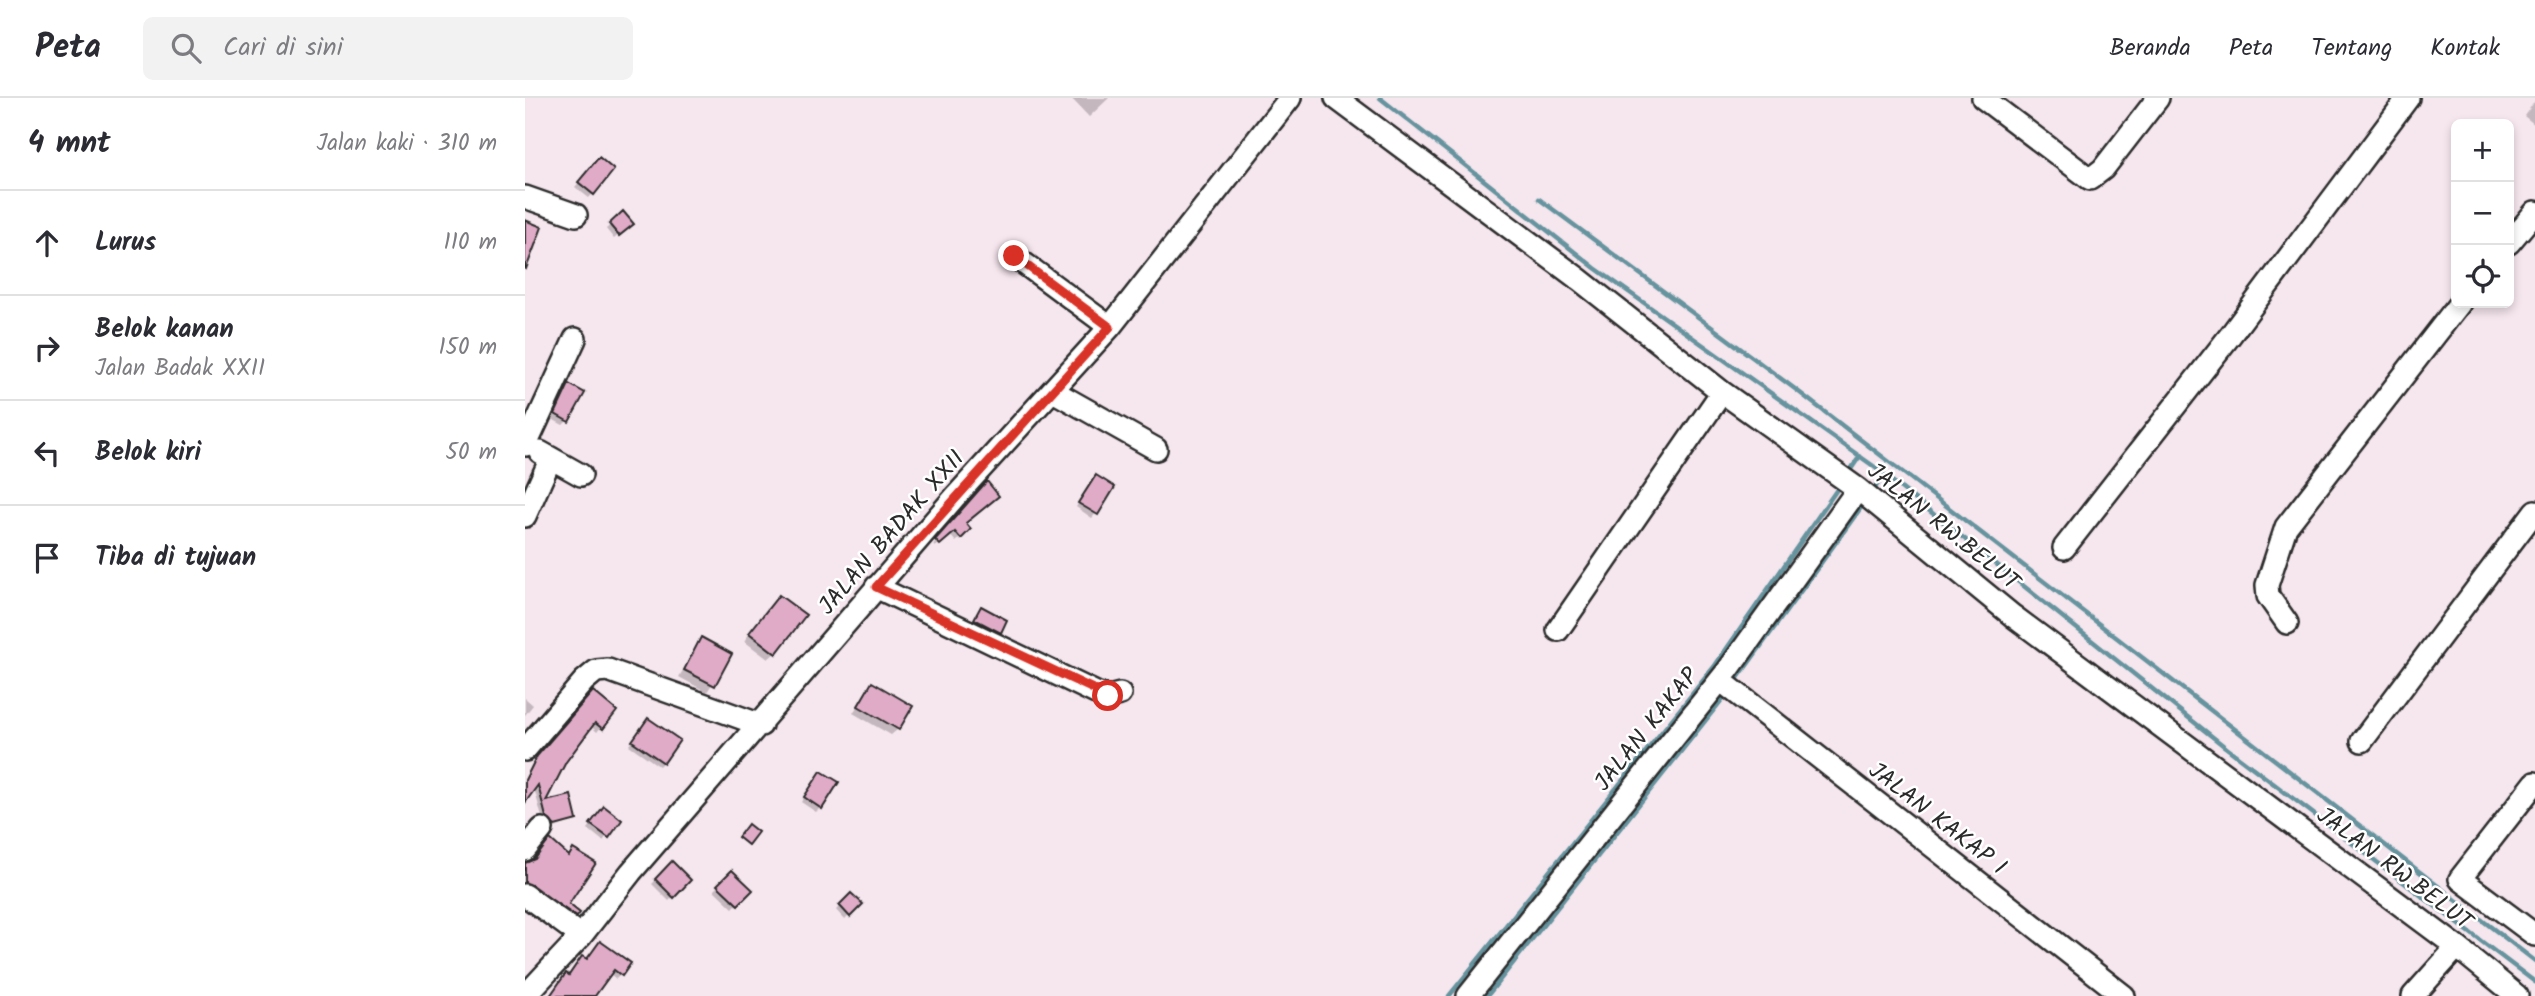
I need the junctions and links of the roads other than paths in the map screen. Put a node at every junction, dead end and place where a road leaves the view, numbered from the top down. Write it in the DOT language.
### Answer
graph roads {
  1 [pos="1290,98"];
  2 [pos="1336,98"];
  3 [pos="1983,98"];
  4 [pos="2158,98"];
  5 [pos="2408,98"];
  6 [pos="525,197"];
  7 [pos="2535,212"];
  8 [pos="576,215"];
  9 [pos="2514,237"];
  10 [pos="1014,256"];
  11 [pos="2456,308"];
  12 [pos="1110,327"];
  13 [pos="575,339"];
  14 [pos="1053,391"];
  15 [pos="1722,392"];
  16 [pos="525,445"];
  17 [pos="1156,449"];
  18 [pos="551,458"];
  19 [pos="581,475"];
  20 [pos="1858,489"];
  21 [pos="2535,511"];
  22 [pos="525,516"];
  23 [pos="2064,548"];
  24 [pos="876,587"];
  25 [pos="2287,623"];
  26 [pos="1558,630"];
  27 [pos="1720,680"];
  28 [pos="1120,694"];
  29 [pos="761,725"];
  30 [pos="2363,741"];
  31 [pos="525,750"];
  32 [pos="2535,783"];
  33 [pos="542,829"];
  34 [pos="525,850"];
  35 [pos="525,895"];
  36 [pos="2535,935"];
  37 [pos="581,936"];
  38 [pos="2457,947"];
  39 [pos="525,996"];
  40 [pos="1468,996"];
  41 [pos="2124,996"];
  42 [pos="2413,996"];
  43 [pos="2518,996"];
  1 -- 12 [label="street, JALAN BADAK XXII"];
  2 -- 15 [label="street, JALAN RW.BELUT"];
  3 -- 4 [label="street"];
  5 -- 23 [label="street"];
  6 -- 8 [label="street"];
  7 -- 9 [label="street"];
  10 -- 12 [label="street"];
  11 -- 25 [label="street"];
  12 -- 14 [label="street, JALAN BADAK XXII"];
  13 -- 16 [label="street"];
  14 -- 17 [label="street"];
  14 -- 24 [label="street, JALAN BADAK XXII"];
  15 -- 20 [label="street, JALAN RW.BELUT"];
  15 -- 26 [label="street"];
  16 -- 18 [label="street"];
  18 -- 19 [label="street"];
  18 -- 22 [label="street"];
  20 -- 27 [label="street, JALAN KAKAP"];
  20 -- 38 [label="street, JALAN RW.BELUT"];
  21 -- 30 [label="street"];
  24 -- 28 [label="street"];
  24 -- 29 [label="street, JALAN BADAK XXII"];
  27 -- 40 [label="street, JALAN KAKAP"];
  27 -- 41 [label="street, JALAN KAKAP I"];
  29 -- 31 [label="street"];
  29 -- 37 [label="street, JALAN BADAK XXII"];
  32 -- 36 [label="street"];
  33 -- 34 [label="street"];
  35 -- 37 [label="street"];
  37 -- 39 [label="street, JALAN BADAK XXII"];
  38 -- 42 [label="street"];
  38 -- 43 [label="street, JALAN RW.BELUT"];
}
